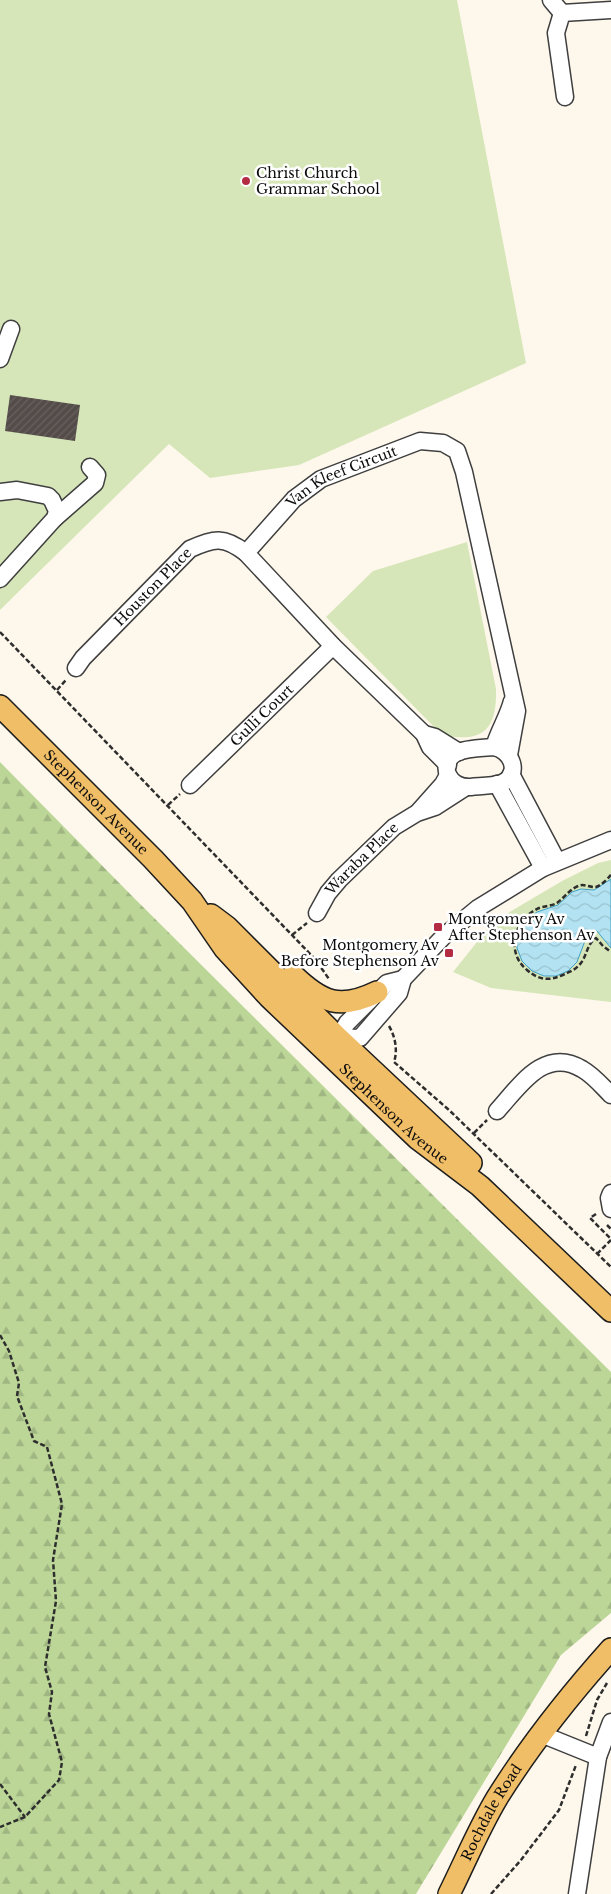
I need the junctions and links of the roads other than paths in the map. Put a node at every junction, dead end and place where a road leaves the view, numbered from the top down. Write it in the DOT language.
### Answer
graph roads {
  1 [pos="551,0"];
  2 [pos="611,10"];
  3 [pos="562,13"];
  4 [pos="564,97"];
  5 [pos="10,329"];
  6 [pos="0,359"];
  7 [pos="90,467"];
  8 [pos="0,492"];
  9 [pos="56,518"];
  10 [pos="246,553"];
  11 [pos="0,579"];
  12 [pos="334,646"];
  13 [pos="76,668"];
  14 [pos="513,696"];
  15 [pos="0,706"];
  16 [pos="424,734"];
  17 [pos="494,746"];
  18 [pos="459,752"];
  19 [pos="509,755"];
  20 [pos="448,770"];
  21 [pos="504,779"];
  22 [pos="190,785"];
  23 [pos="466,787"];
  24 [pos="417,813"];
  25 [pos="611,840"];
  26 [pos="550,864"];
  27 [pos="192,901"];
  28 [pos="318,914"];
  29 [pos="227,927"];
  30 [pos="403,979"];
  31 [pos="377,992"];
  32 [pos="305,1031"];
  33 [pos="338,1038"];
  34 [pos="611,1095"];
  35 [pos="492,1115"];
  36 [pos="418,1139"];
  37 [pos="611,1193"];
  38 [pos="606,1217"];
  39 [pos="611,1295"];
  40 [pos="611,1311"];
  41 [pos="611,1649"];
  42 [pos="611,1722"];
  43 [pos="541,1734"];
  44 [pos="598,1757"];
  45 [pos="449,1894"];
  46 [pos="577,1894"];
  1 -- 3 [label="street"];
  2 -- 3 [label="street"];
  3 -- 4 [label="street"];
  5 -- 6 [label="street"];
  7 -- 9 [label="street"];
  8 -- 9 [label="street"];
  9 -- 11 [label="street"];
  10 -- 12 [label="street"];
  10 -- 13 [label="street, Houston Place"];
  10 -- 14 [label="street, Van Kleef Circuit"];
  12 -- 16 [label="street"];
  12 -- 22 [label="street, Gulli Court"];
  14 -- 17 [label="street, Van Kleef Circuit"];
  14 -- 19 [label="street, Van Kleef Circuit"];
  15 -- 27 [label="main road, Stephenson Avenue"];
  16 -- 18 [label="street"];
  16 -- 20 [label="street"];
  17 -- 18 [label="street"];
  17 -- 19 [label="street"];
  18 -- 20 [label="street, Waraba Place"];
  19 -- 21 [label="street, Van Kleef Circuit"];
  20 -- 23 [label="street"];
  20 -- 24 [label="street, Waraba Place"];
  21 -- 23 [label="street"];
  21 -- 26 [label="street"];
  23 -- 24 [label="street, Waraba Place"];
  24 -- 28 [label="street, Waraba Place"];
  25 -- 26 [label="street"];
  26 -- 30 [label="street"];
  27 -- 29 [label="main road, Stephenson Avenue"];
  27 -- 32 [label="main road, Stephenson Avenue"];
  29 -- 31 [label="main road"];
  29 -- 33 [label="main road, Stephenson Avenue"];
  30 -- 31 [label="street"];
  30 -- 33 [label="street"];
  31 -- 33 [label="street"];
  32 -- 33 [label="street"];
  32 -- 36 [label="main road, Stephenson Avenue"];
  33 -- 36 [label="street"];
  33 -- 39 [label="main road, Stephenson Avenue"];
  34 -- 35 [label="street"];
  36 -- 40 [label="main road, Stephenson Avenue"];
  37 -- 38 [label="street"];
  41 -- 43 [label="main road, Rochdale Road"];
  42 -- 44 [label="street"];
  43 -- 44 [label="street"];
  43 -- 45 [label="main road, Rochdale Road"];
  44 -- 46 [label="street"];
}
